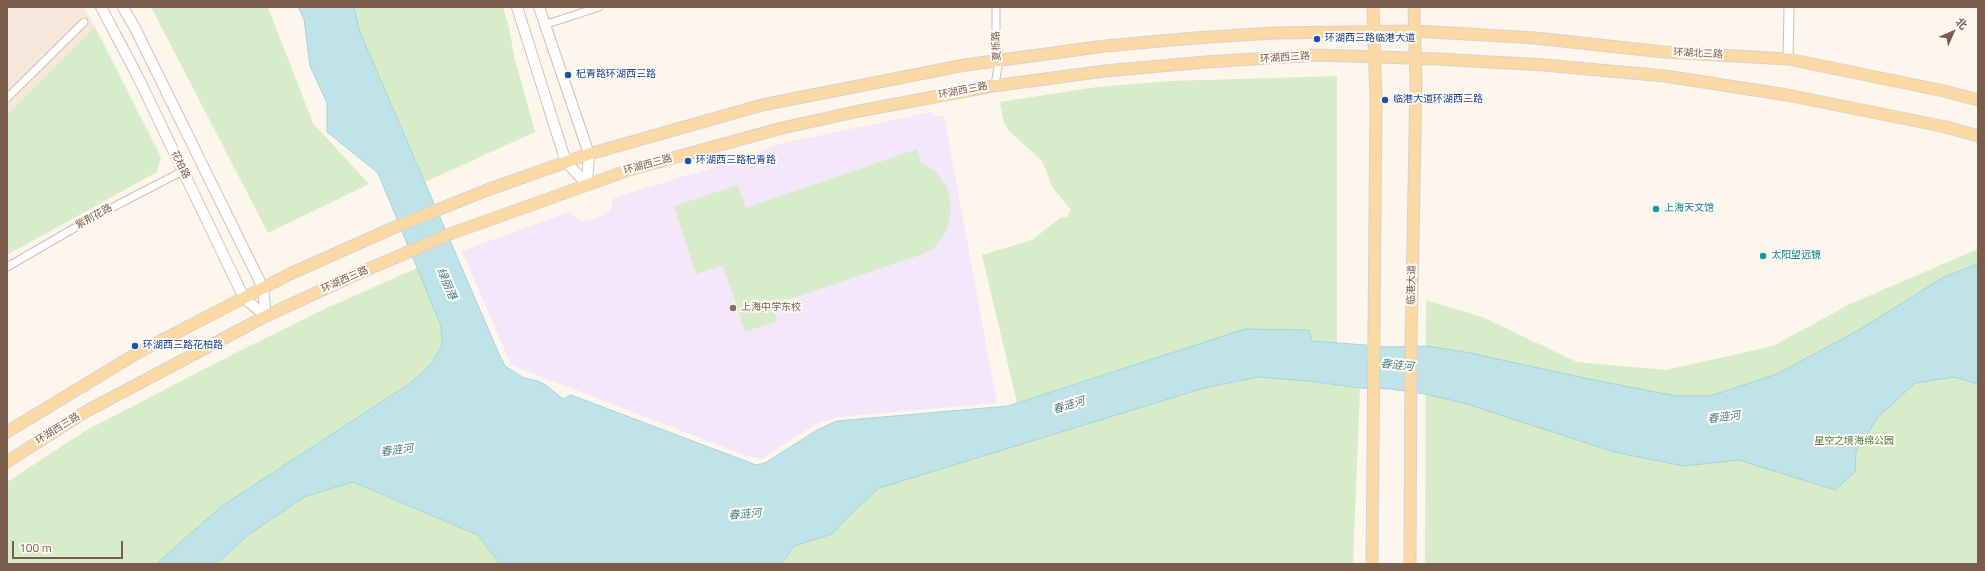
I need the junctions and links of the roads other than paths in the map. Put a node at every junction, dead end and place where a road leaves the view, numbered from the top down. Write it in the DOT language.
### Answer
graph roads {
  1 [pos="101,7"];
  2 [pos="123,7"];
  3 [pos="517,7"];
  4 [pos="538,7"];
  5 [pos="599,7"];
  6 [pos="996,7"];
  7 [pos="1373,7"];
  8 [pos="1414,7"];
  9 [pos="1789,7"];
  10 [pos="84,22"];
  11 [pos="544,25"];
  12 [pos="1374,31"];
  13 [pos="1415,31"];
  14 [pos="1374,56"];
  15 [pos="1416,58"];
  16 [pos="1788,59"];
  17 [pos="999,60"];
  18 [pos="994,86"];
  19 [pos="7,98"];
  20 [pos="1978,100"];
  21 [pos="1978,136"];
  22 [pos="589,154"];
  23 [pos="566,162"];
  24 [pos="183,171"];
  25 [pos="588,184"];
  26 [pos="7,267"];
  27 [pos="263,288"];
  28 [pos="244,298"];
  29 [pos="266,316"];
  30 [pos="7,432"];
  31 [pos="7,462"];
  32 [pos="1372,564"];
  33 [pos="1410,564"];
  1 -- 24 [label="main road, 花柏路"];
  2 -- 27 [label="main road, 花柏路"];
  3 -- 23 [label="main road"];
  4 -- 11 [label="main road"];
  5 -- 11 [label="street"];
  6 -- 17 [label="street, 夏栎路"];
  7 -- 12 [label="main road"];
  8 -- 13 [label="main road, 临港大道"];
  9 -- 16 [label="street"];
  10 -- 19 [label="street"];
  11 -- 22 [label="main road"];
  12 -- 13 [label="main road"];
  12 -- 14 [label="main road"];
  12 -- 17 [label="main road"];
  13 -- 15 [label="main road, 临港大道"];
  13 -- 16 [label="main road, 环湖北三路"];
  14 -- 15 [label="main road, 环湖西三路"];
  14 -- 18 [label="main road, 环湖西三路"];
  14 -- 32 [label="main road"];
  15 -- 21 [label="main road"];
  15 -- 33 [label="main road, 临港大道"];
  16 -- 20 [label="main road, 环湖北三路"];
  17 -- 18 [label="street, 夏栎路"];
  17 -- 22 [label="main road"];
  18 -- 25 [label="main road, 环湖西三路"];
  22 -- 23 [label="main road"];
  22 -- 25 [label="main road"];
  23 -- 25 [label="main road"];
  23 -- 27 [label="main road"];
  24 -- 26 [label="street, 紫荆花路"];
  24 -- 28 [label="main road, 花柏路"];
  25 -- 29 [label="main road, 环湖西三路"];
  27 -- 28 [label="main road"];
  27 -- 29 [label="main road"];
  28 -- 29 [label="main road, 花柏路"];
  28 -- 30 [label="main road"];
  29 -- 31 [label="main road, 环湖西三路"];
}
